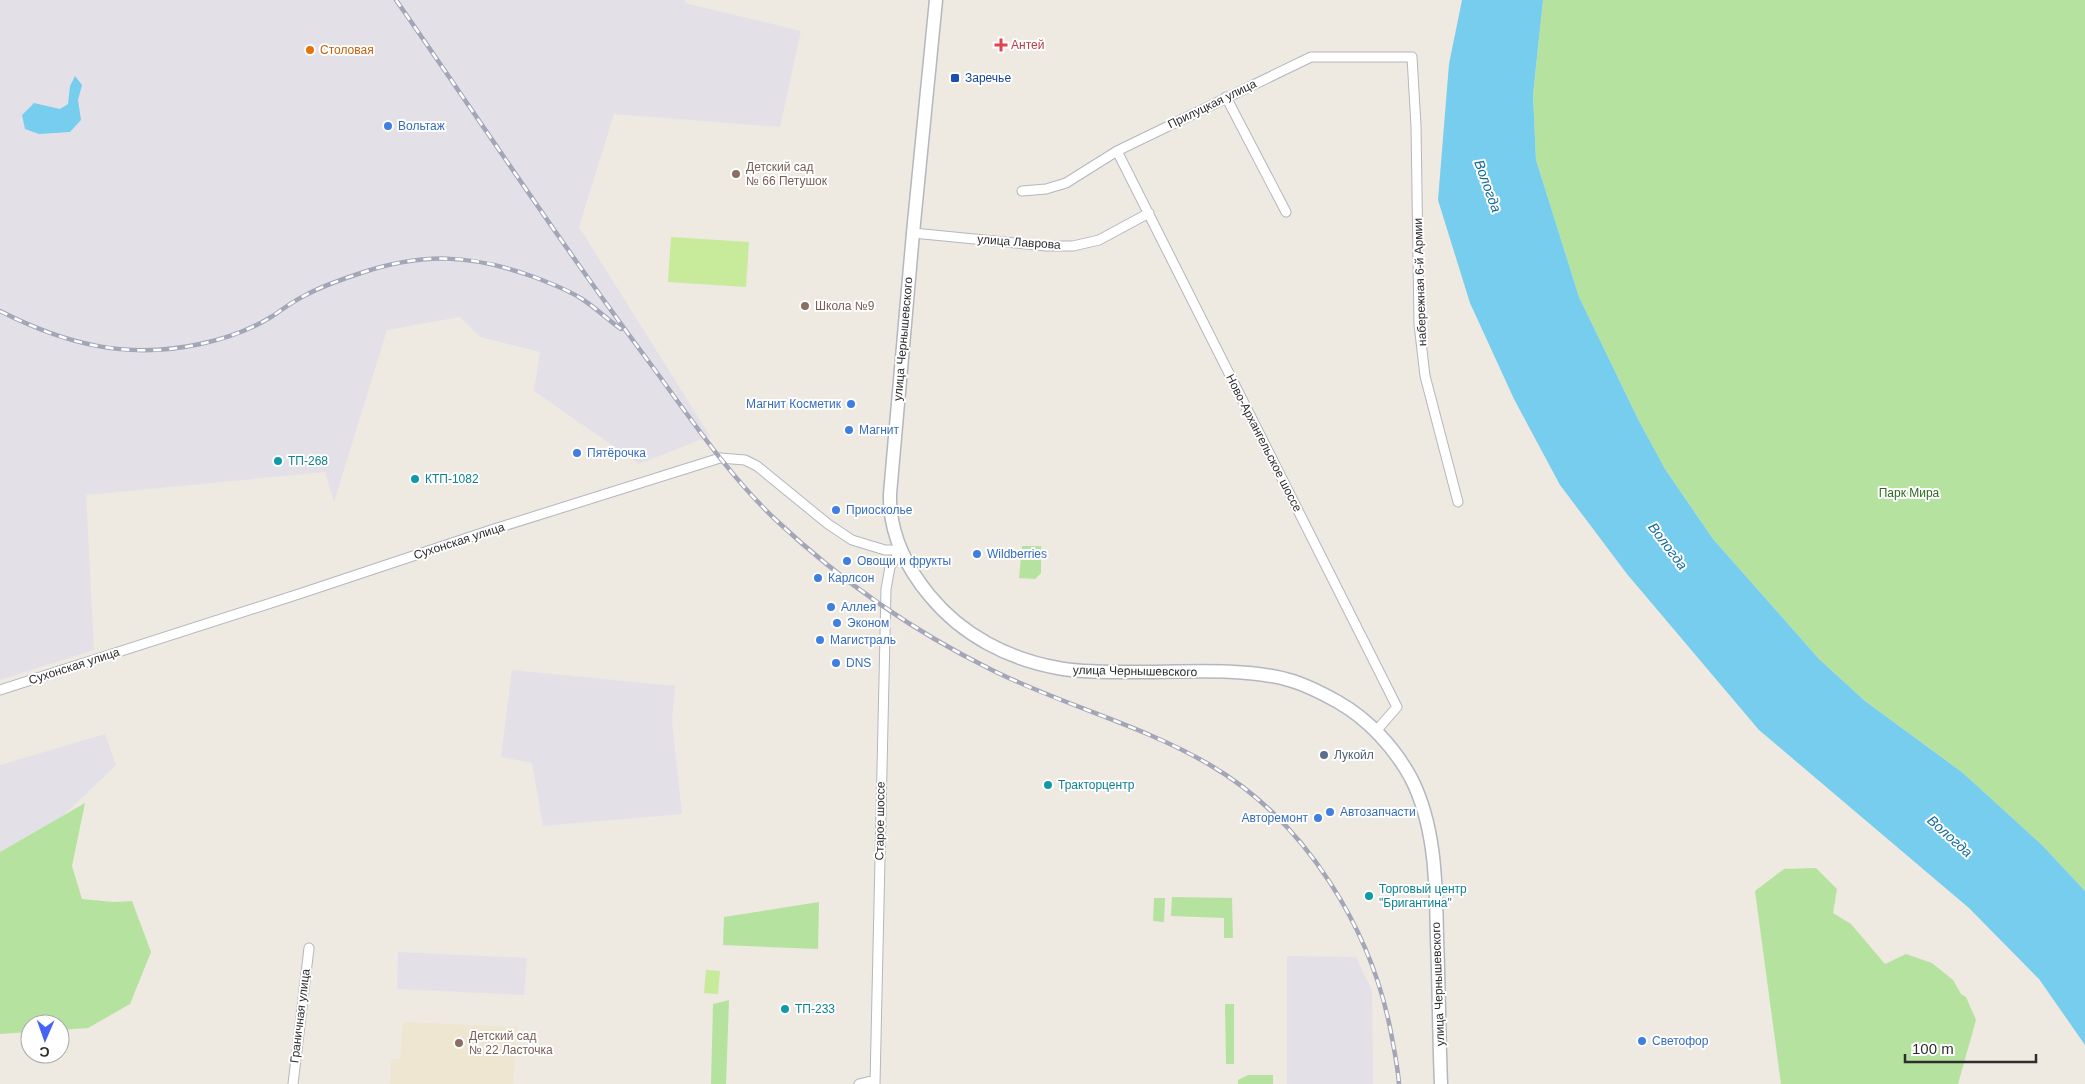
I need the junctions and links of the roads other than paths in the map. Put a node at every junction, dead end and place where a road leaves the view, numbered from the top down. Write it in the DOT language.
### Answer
graph roads {
  1 [pos="936,0"];
  2 [pos="1412,57"];
  3 [pos="1226,97"];
  4 [pos="1117,151"];
  5 [pos="1022,191"];
  6 [pos="1286,212"];
  7 [pos="1148,213"];
  8 [pos="912,233"];
  9 [pos="1458,502"];
  10 [pos="901,550"];
  11 [pos="0,690"];
  12 [pos="1376,731"];
  13 [pos="309,948"];
  14 [pos="875,1082"];
  15 [pos="293,1084"];
  16 [pos="860,1084"];
  17 [pos="1441,1084"];
  1 -- 8 [label="main road, улица Чернышевского"];
  2 -- 3 [label="street, Прилуцкая улица"];
  2 -- 9 [label="street, набережная 6-й Армии"];
  3 -- 4 [label="street, Прилуцкая улица"];
  3 -- 6 [label="street"];
  4 -- 5 [label="street, Прилуцкая улица"];
  4 -- 7 [label="street, Ново-Архангельское шоссе"];
  7 -- 8 [label="street, улица Лаврова"];
  7 -- 12 [label="street, Ново-Архангельское шоссе"];
  8 -- 10 [label="main road, улица Чернышевского"];
  10 -- 11 [label="street, Сухонская улица"];
  10 -- 12 [label="main road, улица Чернышевского"];
  10 -- 14 [label="street, Старое шоссе"];
  12 -- 17 [label="main road, улица Чернышевского"];
  13 -- 15 [label="street, Граничная улица"];
  14 -- 16 [label="street, Старое шоссе"];
}
